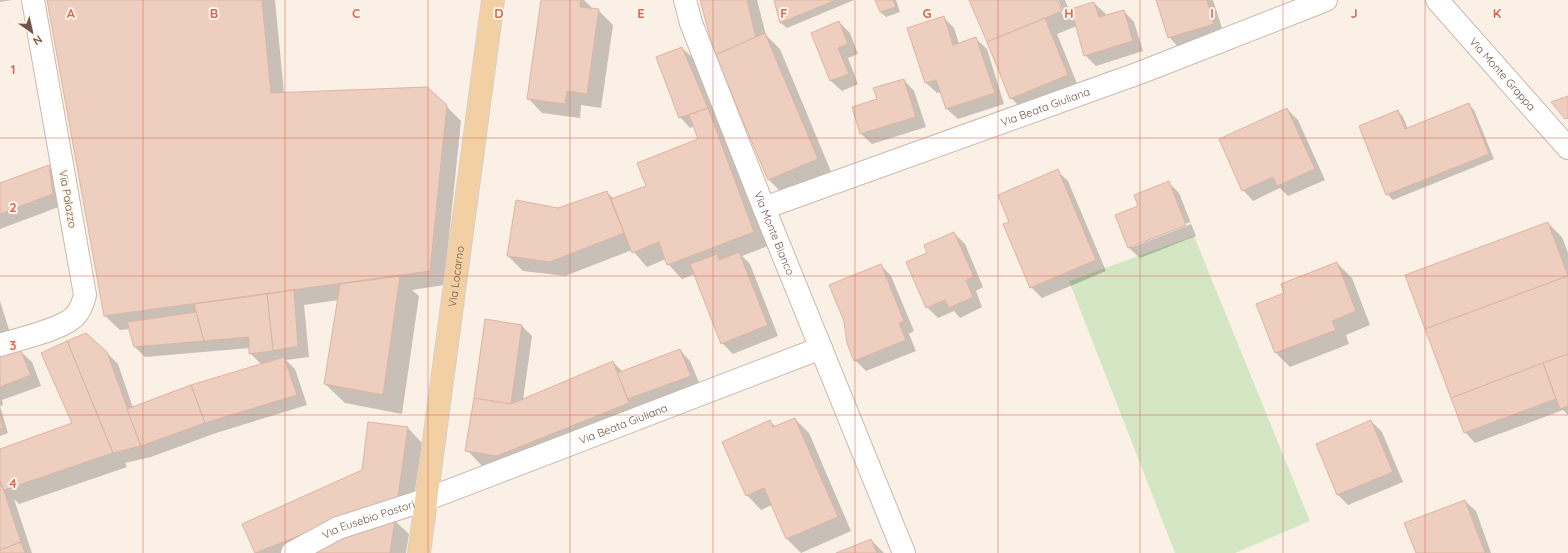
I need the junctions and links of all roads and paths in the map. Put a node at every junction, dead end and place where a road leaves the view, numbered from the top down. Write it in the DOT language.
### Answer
graph roads {
  1 [pos="33,0"];
  2 [pos="493,0"];
  3 [pos="685,0"];
  4 [pos="1326,0"];
  5 [pos="1437,0"];
  6 [pos="1568,148"];
  7 [pos="764,208"];
  8 [pos="0,345"];
  9 [pos="821,348"];
  10 [pos="425,500"];
  11 [pos="292,553"];
  12 [pos="419,553"];
  13 [pos="904,553"];
  1 -- 8 [label="street, Via Palazzo"];
  2 -- 10 [label="main road, Via Locarno"];
  3 -- 7 [label="street, Via Monte Bianco"];
  4 -- 7 [label="street, Via Beata Giuliana"];
  5 -- 6 [label="street, Via Monte Grappa"];
  7 -- 9 [label="street, Via Monte Bianco"];
  9 -- 10 [label="street, Via Beata Giuliana"];
  9 -- 13 [label="street, Via Monte Bianco"];
  10 -- 11 [label="street, Via Eusebio Pastori"];
  10 -- 12 [label="main road, Via Locarno"];
}
